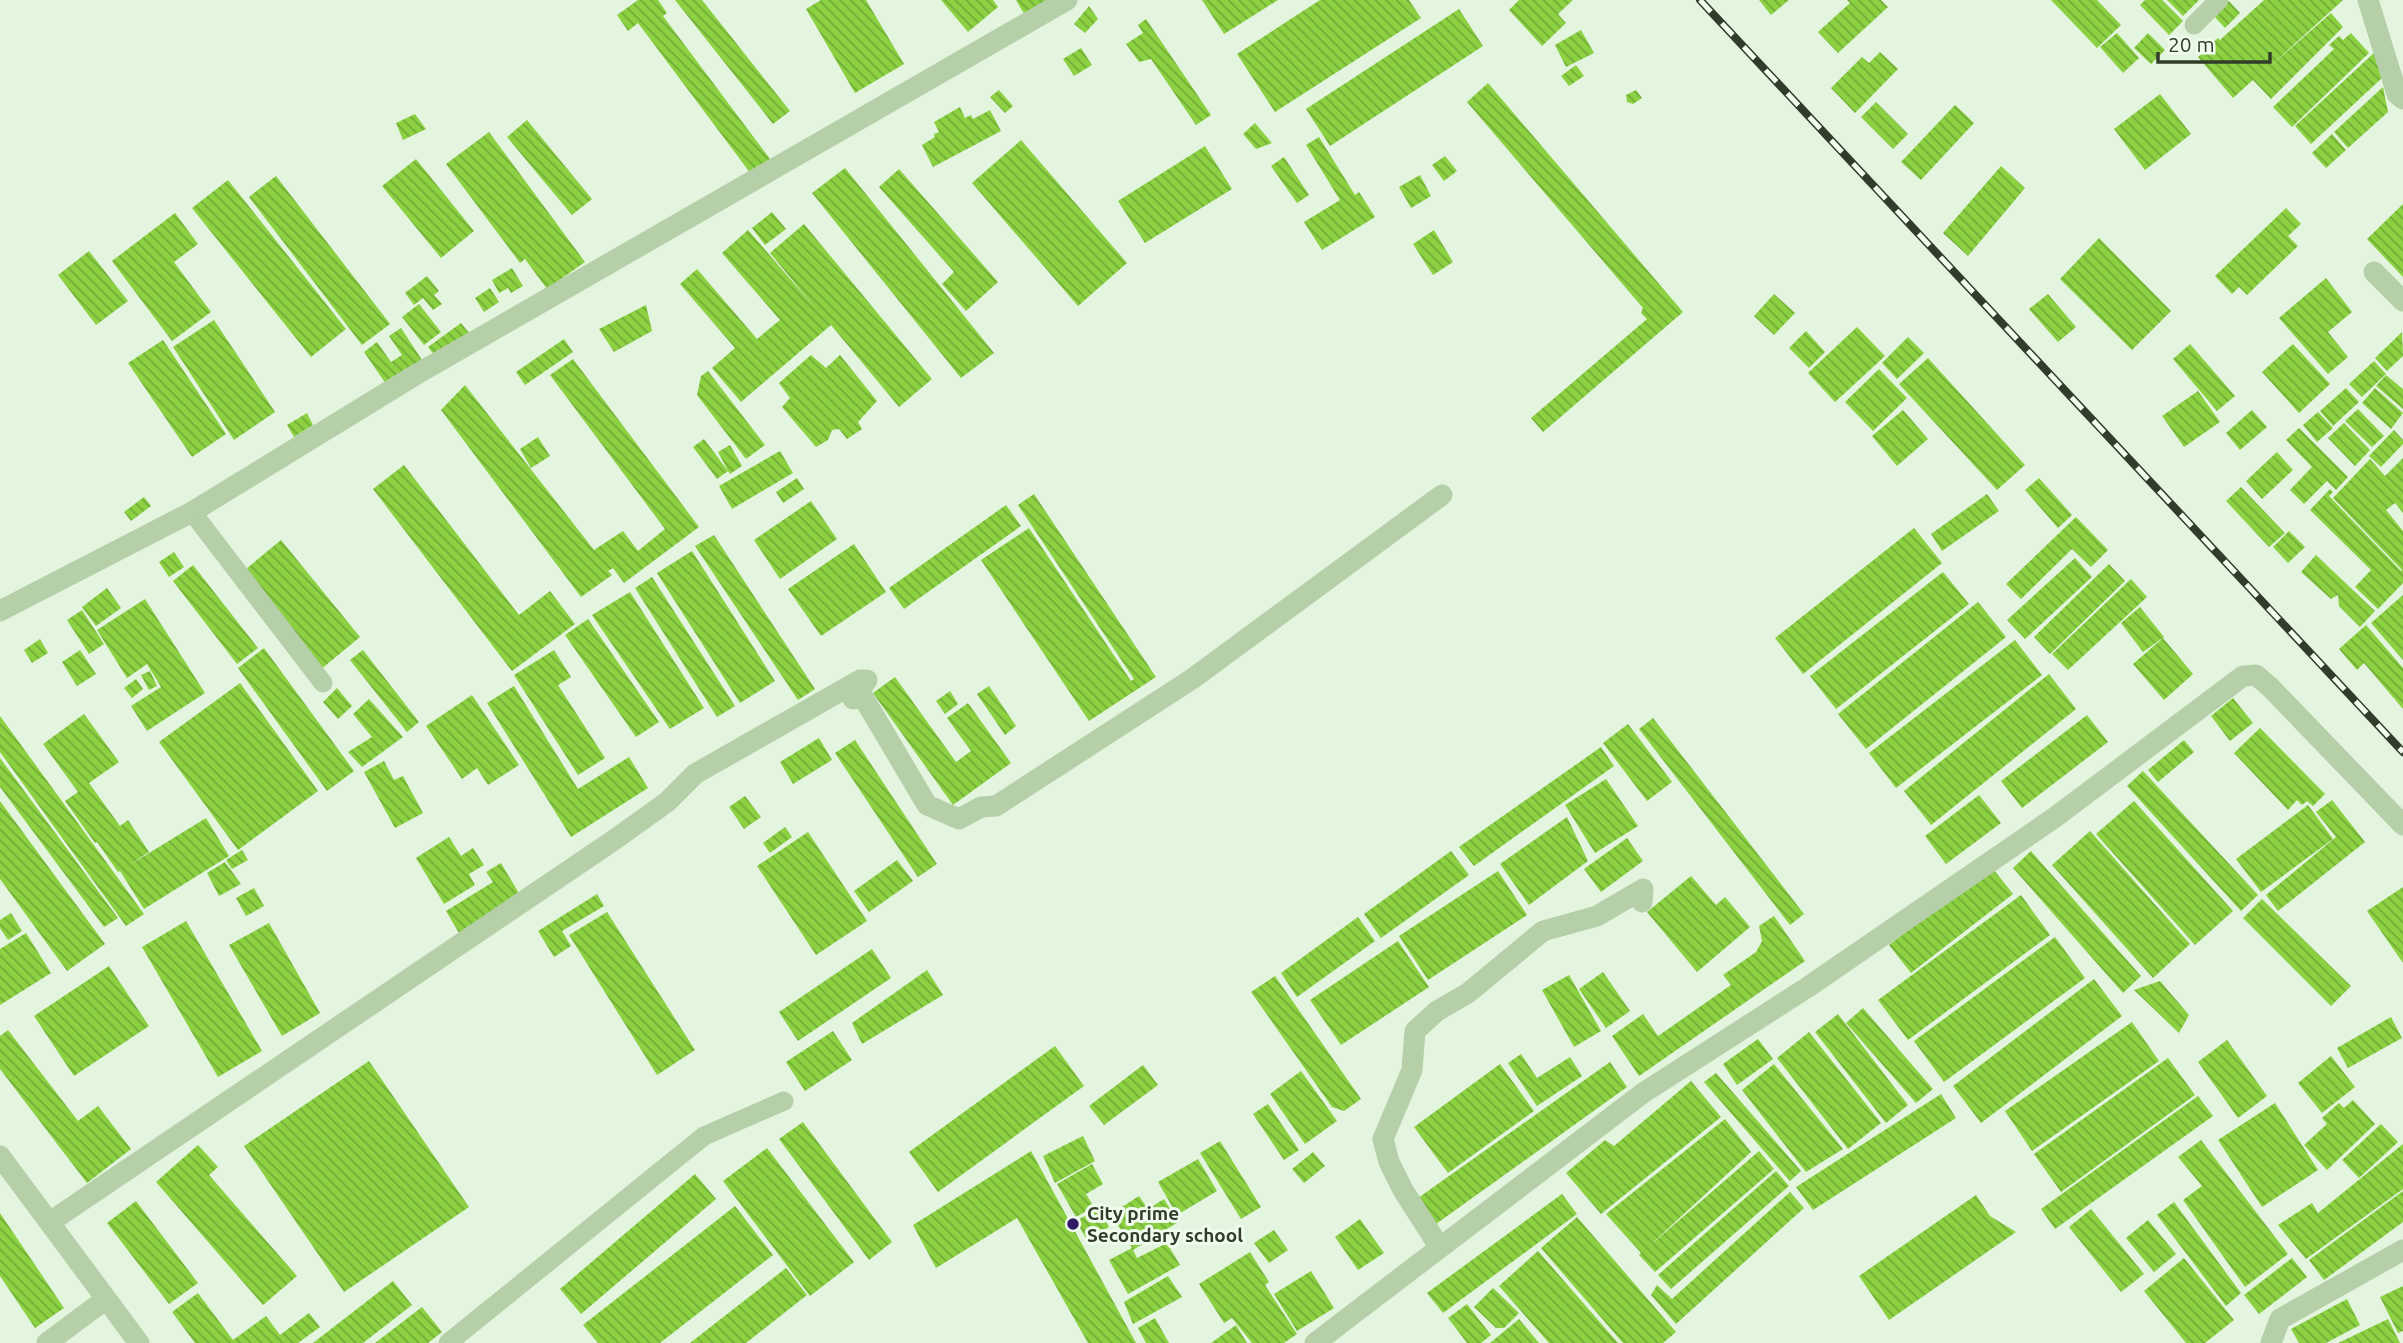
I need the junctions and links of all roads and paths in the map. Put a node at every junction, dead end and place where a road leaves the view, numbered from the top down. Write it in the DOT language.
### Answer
graph roads {
  1 [pos="1067,0"];
  2 [pos="2219,0"];
  3 [pos="2368,0"];
  4 [pos="2194,24"];
  5 [pos="2403,99"];
  6 [pos="2374,272"];
  7 [pos="2403,301"];
  8 [pos="1442,495"];
  9 [pos="192,512"];
  10 [pos="0,611"];
  11 [pos="323,683"];
  12 [pos="2403,825"];
  13 [pos="1642,902"];
  14 [pos="783,1101"];
  15 [pos="0,1156"];
  16 [pos="50,1222"];
  17 [pos="1440,1248"];
  18 [pos="2403,1250"];
  19 [pos="106,1299"];
  20 [pos="47,1343"];
  21 [pos="139,1343"];
  22 [pos="447,1343"];
  23 [pos="1315,1343"];
  24 [pos="2271,1343"];
  1 -- 9 [label="street"];
  2 -- 4 [label="lane"];
  3 -- 5 [label="street"];
  6 -- 7 [label="street"];
  8 -- 16 [label="street"];
  9 -- 10 [label="street"];
  9 -- 11 [label="lane"];
  12 -- 17 [label="street"];
  13 -- 17 [label="street"];
  14 -- 22 [label="lane"];
  15 -- 16 [label="street"];
  16 -- 19 [label="street"];
  17 -- 23 [label="street"];
  18 -- 24 [label="street"];
  19 -- 20 [label="street"];
  19 -- 21 [label="street"];
}
